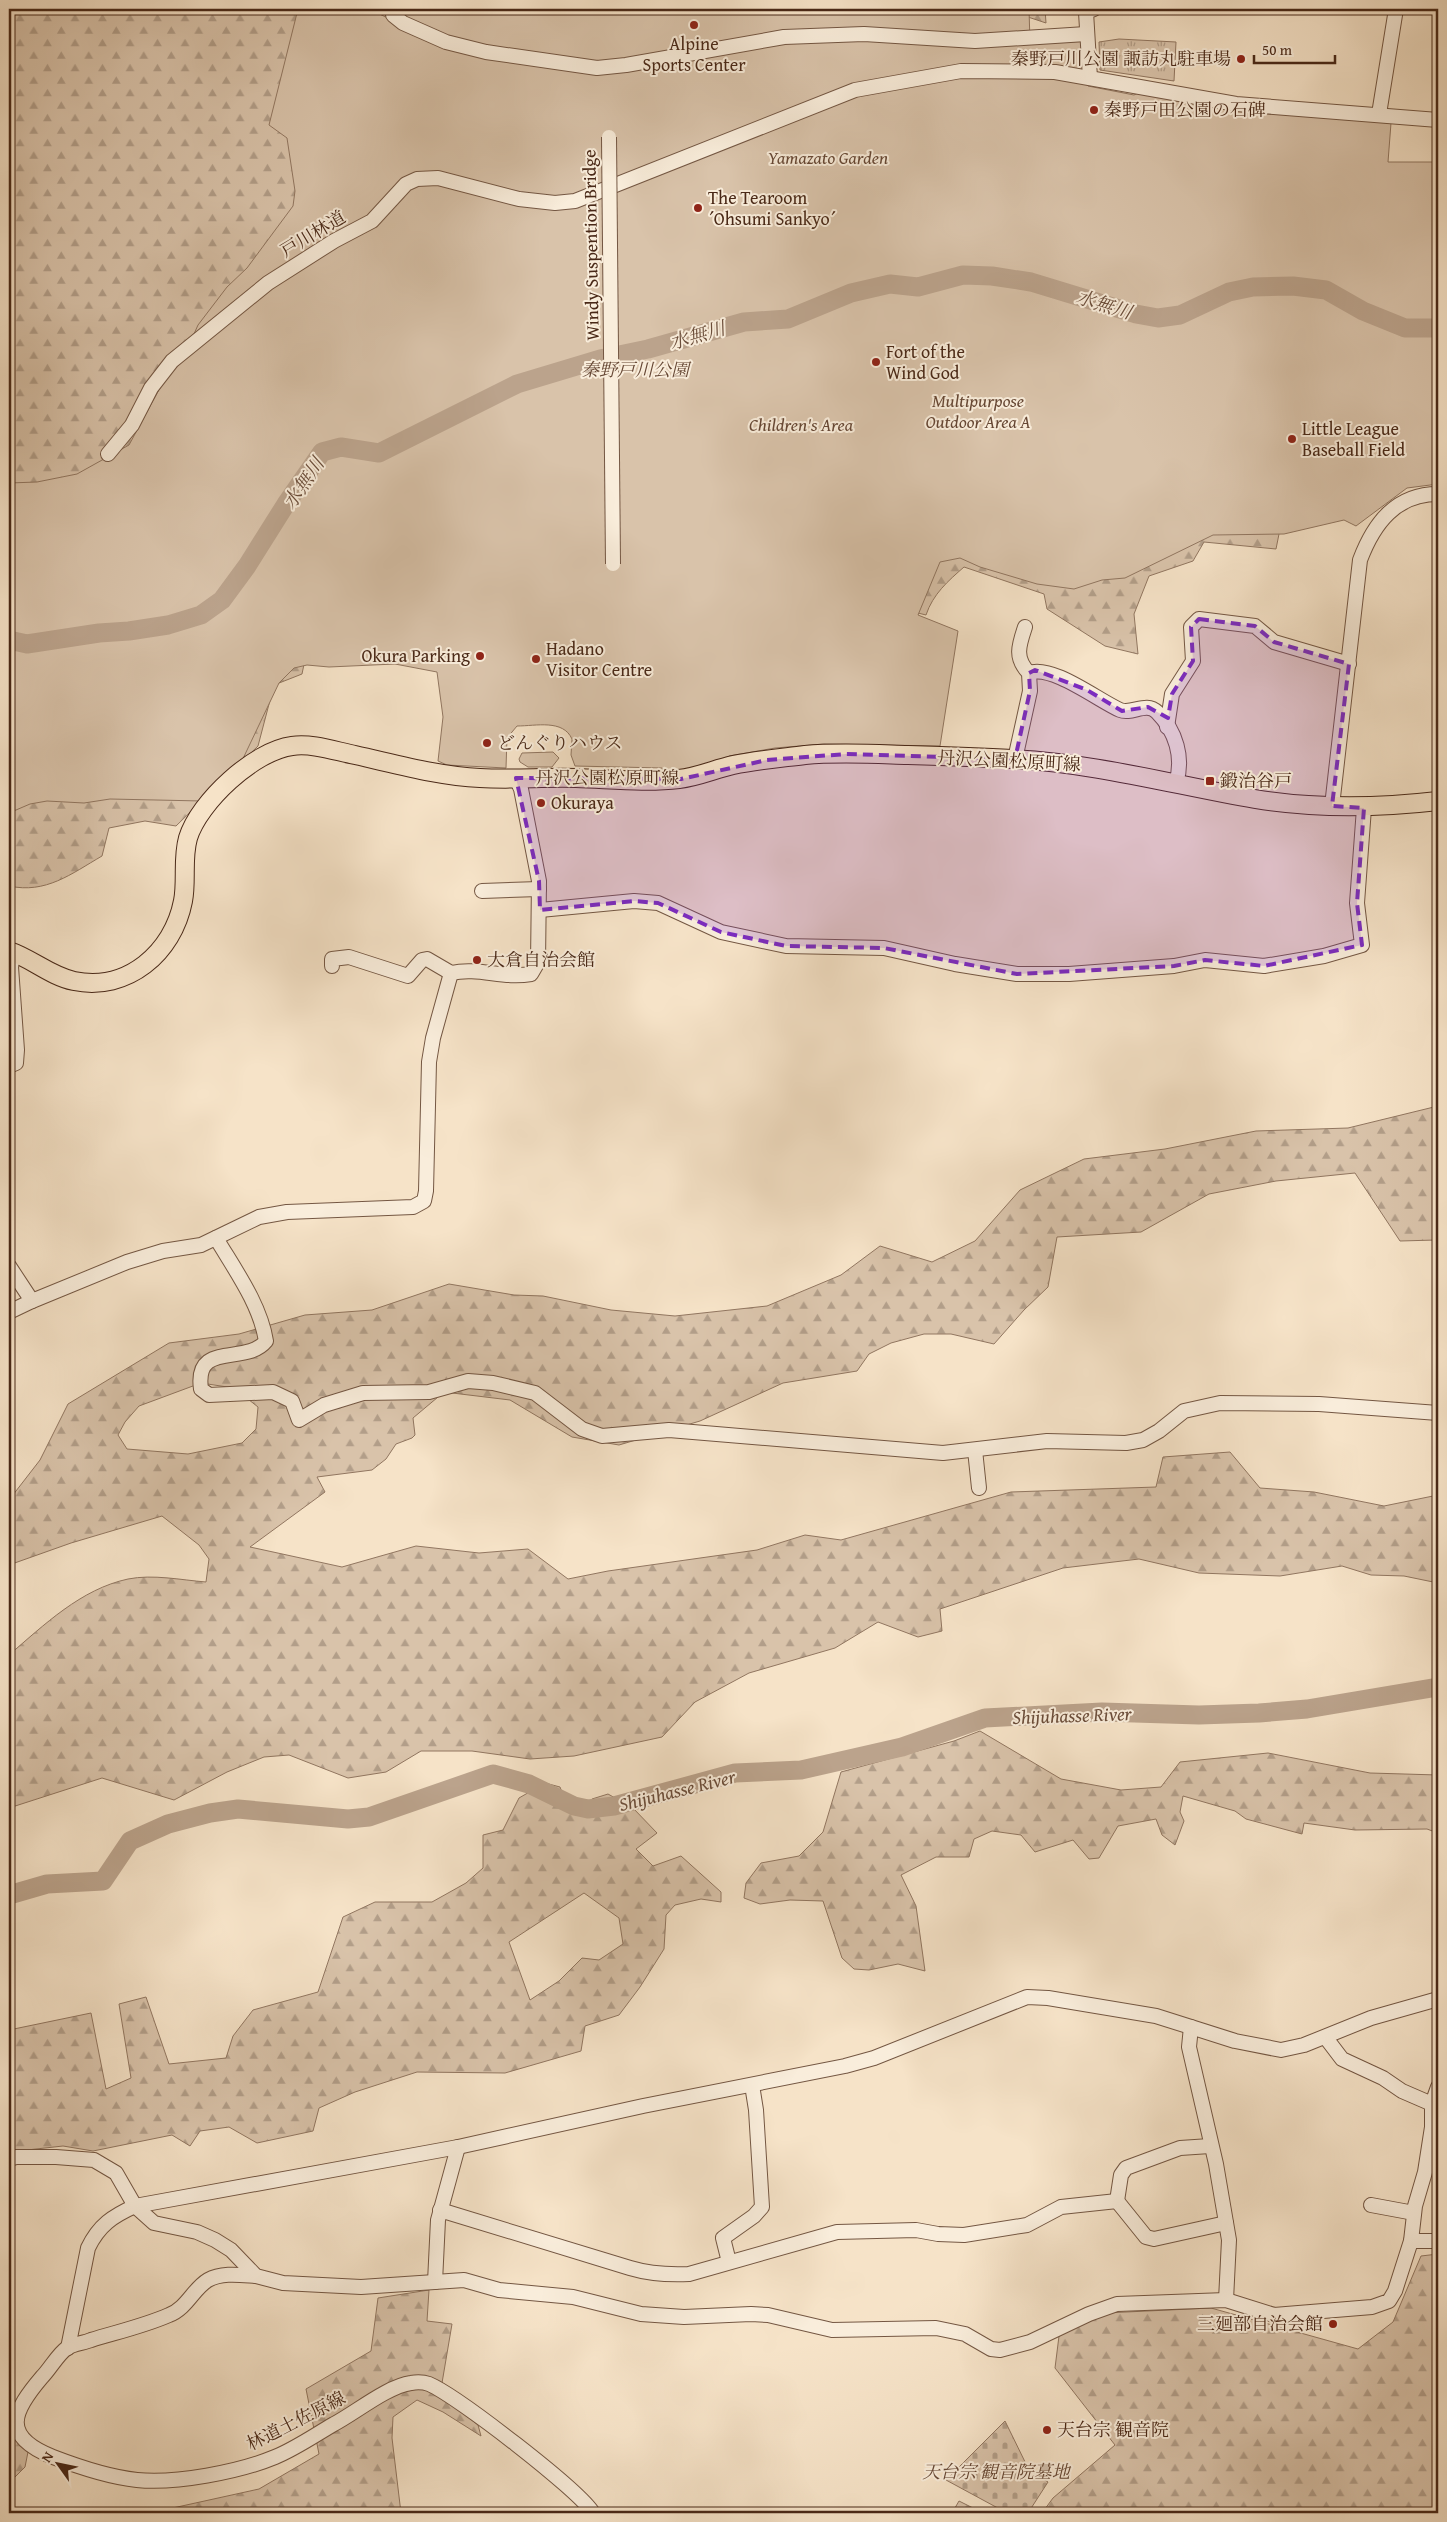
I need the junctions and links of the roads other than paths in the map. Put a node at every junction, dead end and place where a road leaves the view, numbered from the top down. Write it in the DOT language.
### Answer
graph roads {
  1 [pos="393,9"];
  2 [pos="1094,9"];
  3 [pos="1396,9"];
  4 [pos="1086,34"];
  5 [pos="1090,78"];
  6 [pos="1379,114"];
  7 [pos="1438,120"];
  8 [pos="609,133"];
  9 [pos="108,454"];
  10 [pos="1438,494"];
  11 [pos="613,564"];
  12 [pos="1024,627"];
  13 [pos="1349,664"];
  14 [pos="1029,673"];
  15 [pos="1167,727"];
  16 [pos="1015,759"];
  17 [pos="516,778"];
  18 [pos="1176,783"];
  19 [pos="1438,801"];
  20 [pos="1332,806"];
  21 [pos="1364,808"];
  22 [pos="539,890"];
  23 [pos="482,891"];
  24 [pos="540,910"];
  25 [pos="12,951"];
  26 [pos="332,966"];
  27 [pos="451,973"];
  28 [pos="9,1066"];
  29 [pos="216,1238"];
  30 [pos="9,1266"];
  31 [pos="32,1300"];
  32 [pos="9,1312"];
  33 [pos="1438,1413"];
  34 [pos="975,1450"];
  35 [pos="979,1488"];
  36 [pos="1438,1999"];
  37 [pos="1191,2027"];
  38 [pos="1326,2038"];
  39 [pos="752,2085"];
  40 [pos="1438,2087"];
  41 [pos="1432,2104"];
  42 [pos="1210,2146"];
  43 [pos="458,2147"];
  44 [pos="9,2159"];
  45 [pos="1117,2201"];
  46 [pos="1371,2205"];
  47 [pos="135,2206"];
  48 [pos="440,2210"];
  49 [pos="1414,2212"];
  50 [pos="1226,2223"];
  51 [pos="1411,2241"];
  52 [pos="1438,2241"];
  53 [pos="729,2262"];
  54 [pos="256,2276"];
  55 [pos="435,2282"];
  56 [pos="1226,2300"];
  57 [pos="68,2348"];
  58 [pos="593,2513"];
  1 -- 4 [label="street"];
  2 -- 4 [label="street"];
  3 -- 6 [label="street"];
  4 -- 5 [label="street"];
  5 -- 6 [label="street, 戸川林道"];
  5 -- 9 [label="street, 戸川林道"];
  6 -- 7 [label="street, 戸川林道"];
  8 -- 11 [label="street, Windy Suspention Bridge, bridge"];
  10 -- 13 [label="street"];
  12 -- 14 [label="street"];
  13 -- 15 [label="street"];
  13 -- 20 [label="street"];
  14 -- 15 [label="street"];
  14 -- 16 [label="street"];
  15 -- 18 [label="street"];
  16 -- 17 [label="main road, 丹沢公園松原町線"];
  16 -- 18 [label="main road, 丹沢公園松原町線"];
  17 -- 22 [label="street"];
  17 -- 25 [label="main road, 丹沢公園松原町線"];
  18 -- 20 [label="main road, 丹沢公園松原町線"];
  19 -- 21 [label="main road, 丹沢公園松原町線"];
  20 -- 21 [label="main road, 丹沢公園松原町線"];
  21 -- 24 [label="street"];
  22 -- 23 [label="street"];
  22 -- 24 [label="street"];
  24 -- 27 [label="street"];
  25 -- 28 [label="street"];
  26 -- 27 [label="street"];
  27 -- 29 [label="street"];
  29 -- 31 [label="street"];
  29 -- 34 [label="street"];
  30 -- 31 [label="street"];
  31 -- 32 [label="street"];
  33 -- 34 [label="street"];
  34 -- 35 [label="street"];
  36 -- 38 [label="street"];
  37 -- 38 [label="street"];
  37 -- 39 [label="street"];
  37 -- 42 [label="street"];
  38 -- 41 [label="street"];
  39 -- 43 [label="street"];
  39 -- 53 [label="street"];
  40 -- 41 [label="street"];
  41 -- 49 [label="street"];
  42 -- 45 [label="street"];
  42 -- 50 [label="street"];
  43 -- 47 [label="street"];
  43 -- 48 [label="street"];
  44 -- 47 [label="street"];
  45 -- 50 [label="street"];
  45 -- 53 [label="street"];
  46 -- 49 [label="street"];
  47 -- 54 [label="street"];
  47 -- 57 [label="street"];
  48 -- 53 [label="street"];
  48 -- 55 [label="street"];
  49 -- 51 [label="street"];
  50 -- 56 [label="street"];
  51 -- 52 [label="street"];
  51 -- 56 [label="street"];
  54 -- 55 [label="street"];
  54 -- 57 [label="street"];
  55 -- 56 [label="street"];
  57 -- 58 [label="street, 林道土佐原線"];
}
